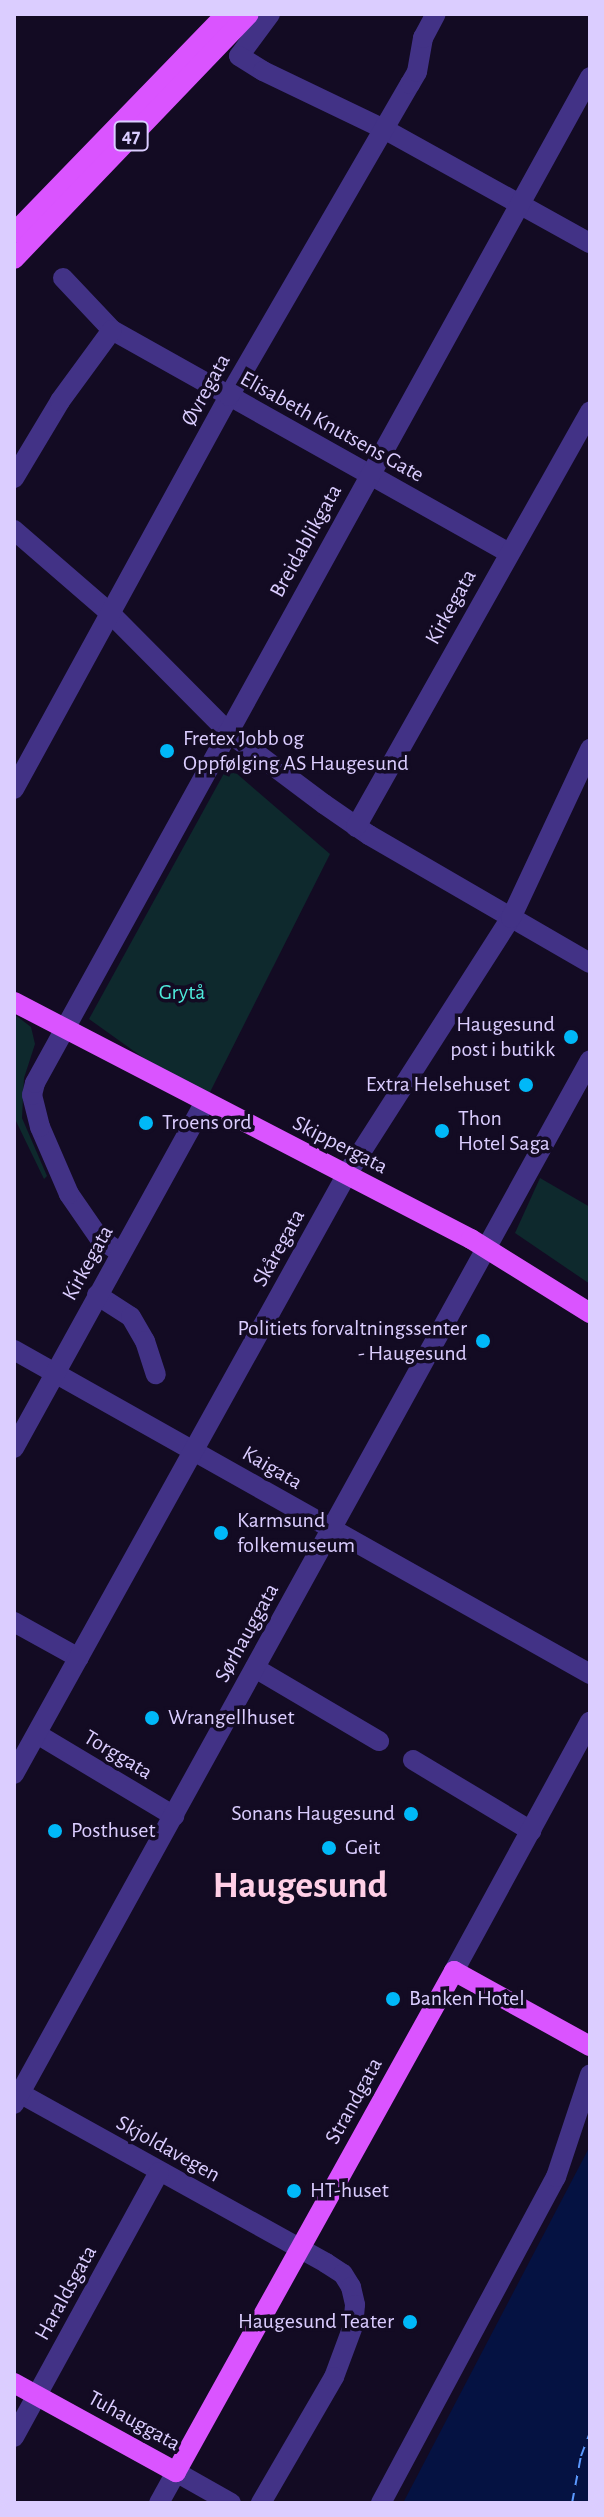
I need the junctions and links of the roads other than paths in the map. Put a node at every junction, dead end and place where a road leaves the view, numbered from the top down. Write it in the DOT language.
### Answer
graph roads {
  1 [pos="226,14"];
  2 [pos="249,14"];
  3 [pos="270,14"];
  4 [pos="436,14"];
  5 [pos="590,77"];
  6 [pos="384,129"];
  7 [pos="520,205"];
  8 [pos="14,233"];
  9 [pos="590,243"];
  10 [pos="14,259"];
  11 [pos="63,278"];
  12 [pos="112,330"];
  13 [pos="229,396"];
  14 [pos="590,411"];
  15 [pos="369,477"];
  16 [pos="14,478"];
  17 [pos="14,530"];
  18 [pos="509,553"];
  19 [pos="111,614"];
  20 [pos="228,732"];
  21 [pos="590,749"];
  22 [pos="14,789"];
  23 [pos="356,827"];
  24 [pos="511,918"];
  25 [pos="590,963"];
  26 [pos="14,1002"];
  27 [pos="63,1028"];
  28 [pos="590,1060"];
  29 [pos="205,1102"];
  30 [pos="347,1174"];
  31 [pos="488,1249"];
  32 [pos="121,1253"];
  33 [pos="97,1295"];
  34 [pos="590,1313"];
  35 [pos="14,1350"];
  36 [pos="55,1373"];
  37 [pos="156,1374"];
  38 [pos="14,1448"];
  39 [pos="194,1451"];
  40 [pos="331,1529"];
  41 [pos="14,1622"];
  42 [pos="79,1658"];
  43 [pos="255,1668"];
  44 [pos="590,1674"];
  45 [pos="590,1722"];
  46 [pos="37,1734"];
  47 [pos="379,1741"];
  48 [pos="413,1760"];
  49 [pos="14,1774"];
  50 [pos="174,1816"];
  51 [pos="531,1831"];
  52 [pos="454,1971"];
  53 [pos="590,2046"];
  54 [pos="590,2075"];
  55 [pos="16,2096"];
  56 [pos="159,2172"];
  57 [pos="299,2248"];
  58 [pos="14,2383"];
  59 [pos="37,2396"];
  60 [pos="14,2437"];
  61 [pos="176,2472"];
  62 [pos="159,2503"];
  63 [pos="231,2503"];
  64 [pos="261,2503"];
  65 [pos="381,2503"];
  1 -- 8 [label="main road, 47"];
  2 -- 10 [label="main road, 47"];
  3 -- 6 [label="street"];
  4 -- 6 [label="street, Øvregata"];
  5 -- 7 [label="street, Breidablikgata"];
  6 -- 7 [label="street"];
  6 -- 13 [label="street, Øvregata"];
  7 -- 9 [label="street"];
  7 -- 15 [label="street, Breidablikgata"];
  11 -- 12 [label="street, Elisabeth Knutsens Gate"];
  12 -- 13 [label="street, Elisabeth Knutsens Gate"];
  12 -- 16 [label="street"];
  13 -- 15 [label="street, Elisabeth Knutsens Gate"];
  13 -- 19 [label="street, Øvregata"];
  14 -- 18 [label="street, Kirkegata"];
  15 -- 18 [label="street, Elisabeth Knutsens Gate"];
  15 -- 20 [label="street, Breidablikgata"];
  17 -- 19 [label="street"];
  18 -- 23 [label="street, Kirkegata"];
  19 -- 20 [label="street"];
  19 -- 22 [label="street, Øvregata"];
  20 -- 23 [label="street"];
  20 -- 27 [label="street, Breidablikgata"];
  21 -- 24 [label="street, Skåregata"];
  23 -- 24 [label="street"];
  24 -- 25 [label="street"];
  24 -- 30 [label="street, Skåregata"];
  26 -- 27 [label="main road, Skippergata"];
  27 -- 29 [label="main road, Skippergata"];
  27 -- 32 [label="street, Breidablikgata"];
  28 -- 31 [label="street, Sørhauggata"];
  29 -- 30 [label="main road, Skippergata"];
  29 -- 32 [label="street, Kirkegata"];
  30 -- 31 [label="main road, Skippergata"];
  30 -- 39 [label="street, Skåregata"];
  31 -- 34 [label="main road, Skippergata"];
  31 -- 40 [label="street, Sørhauggata"];
  32 -- 33 [label="street, Kirkegata"];
  33 -- 36 [label="street, Kirkegata"];
  33 -- 37 [label="street"];
  35 -- 36 [label="street, Kaigata"];
  36 -- 38 [label="street, Kirkegata"];
  36 -- 39 [label="street, Kaigata"];
  39 -- 40 [label="street, Kaigata"];
  39 -- 42 [label="street, Skåregata"];
  40 -- 43 [label="street, Sørhauggata"];
  40 -- 44 [label="street, Kaigata"];
  41 -- 42 [label="street"];
  42 -- 46 [label="street, Skåregata"];
  43 -- 47 [label="street"];
  43 -- 50 [label="street, Sørhauggata"];
  45 -- 51 [label="street, Strandgata"];
  46 -- 49 [label="street, Skåregata"];
  46 -- 50 [label="street, Torggata"];
  48 -- 51 [label="street"];
  50 -- 55 [label="street, Sørhauggata"];
  51 -- 52 [label="street, Strandgata"];
  52 -- 53 [label="main road"];
  52 -- 57 [label="main road, Strandgata"];
  54 -- 65 [label="street"];
  55 -- 56 [label="street, Skjoldavegen"];
  56 -- 57 [label="street, Skjoldavegen"];
  56 -- 59 [label="street, Haraldsgata"];
  57 -- 61 [label="main road, Strandgata"];
  57 -- 64 [label="street, Skjoldavegen"];
  58 -- 59 [label="main road, Tuhauggata"];
  59 -- 60 [label="street, Haraldsgata"];
  59 -- 61 [label="main road, Tuhauggata"];
  61 -- 62 [label="street, Strandgata"];
  61 -- 63 [label="street, Tuhauggata"];
}
